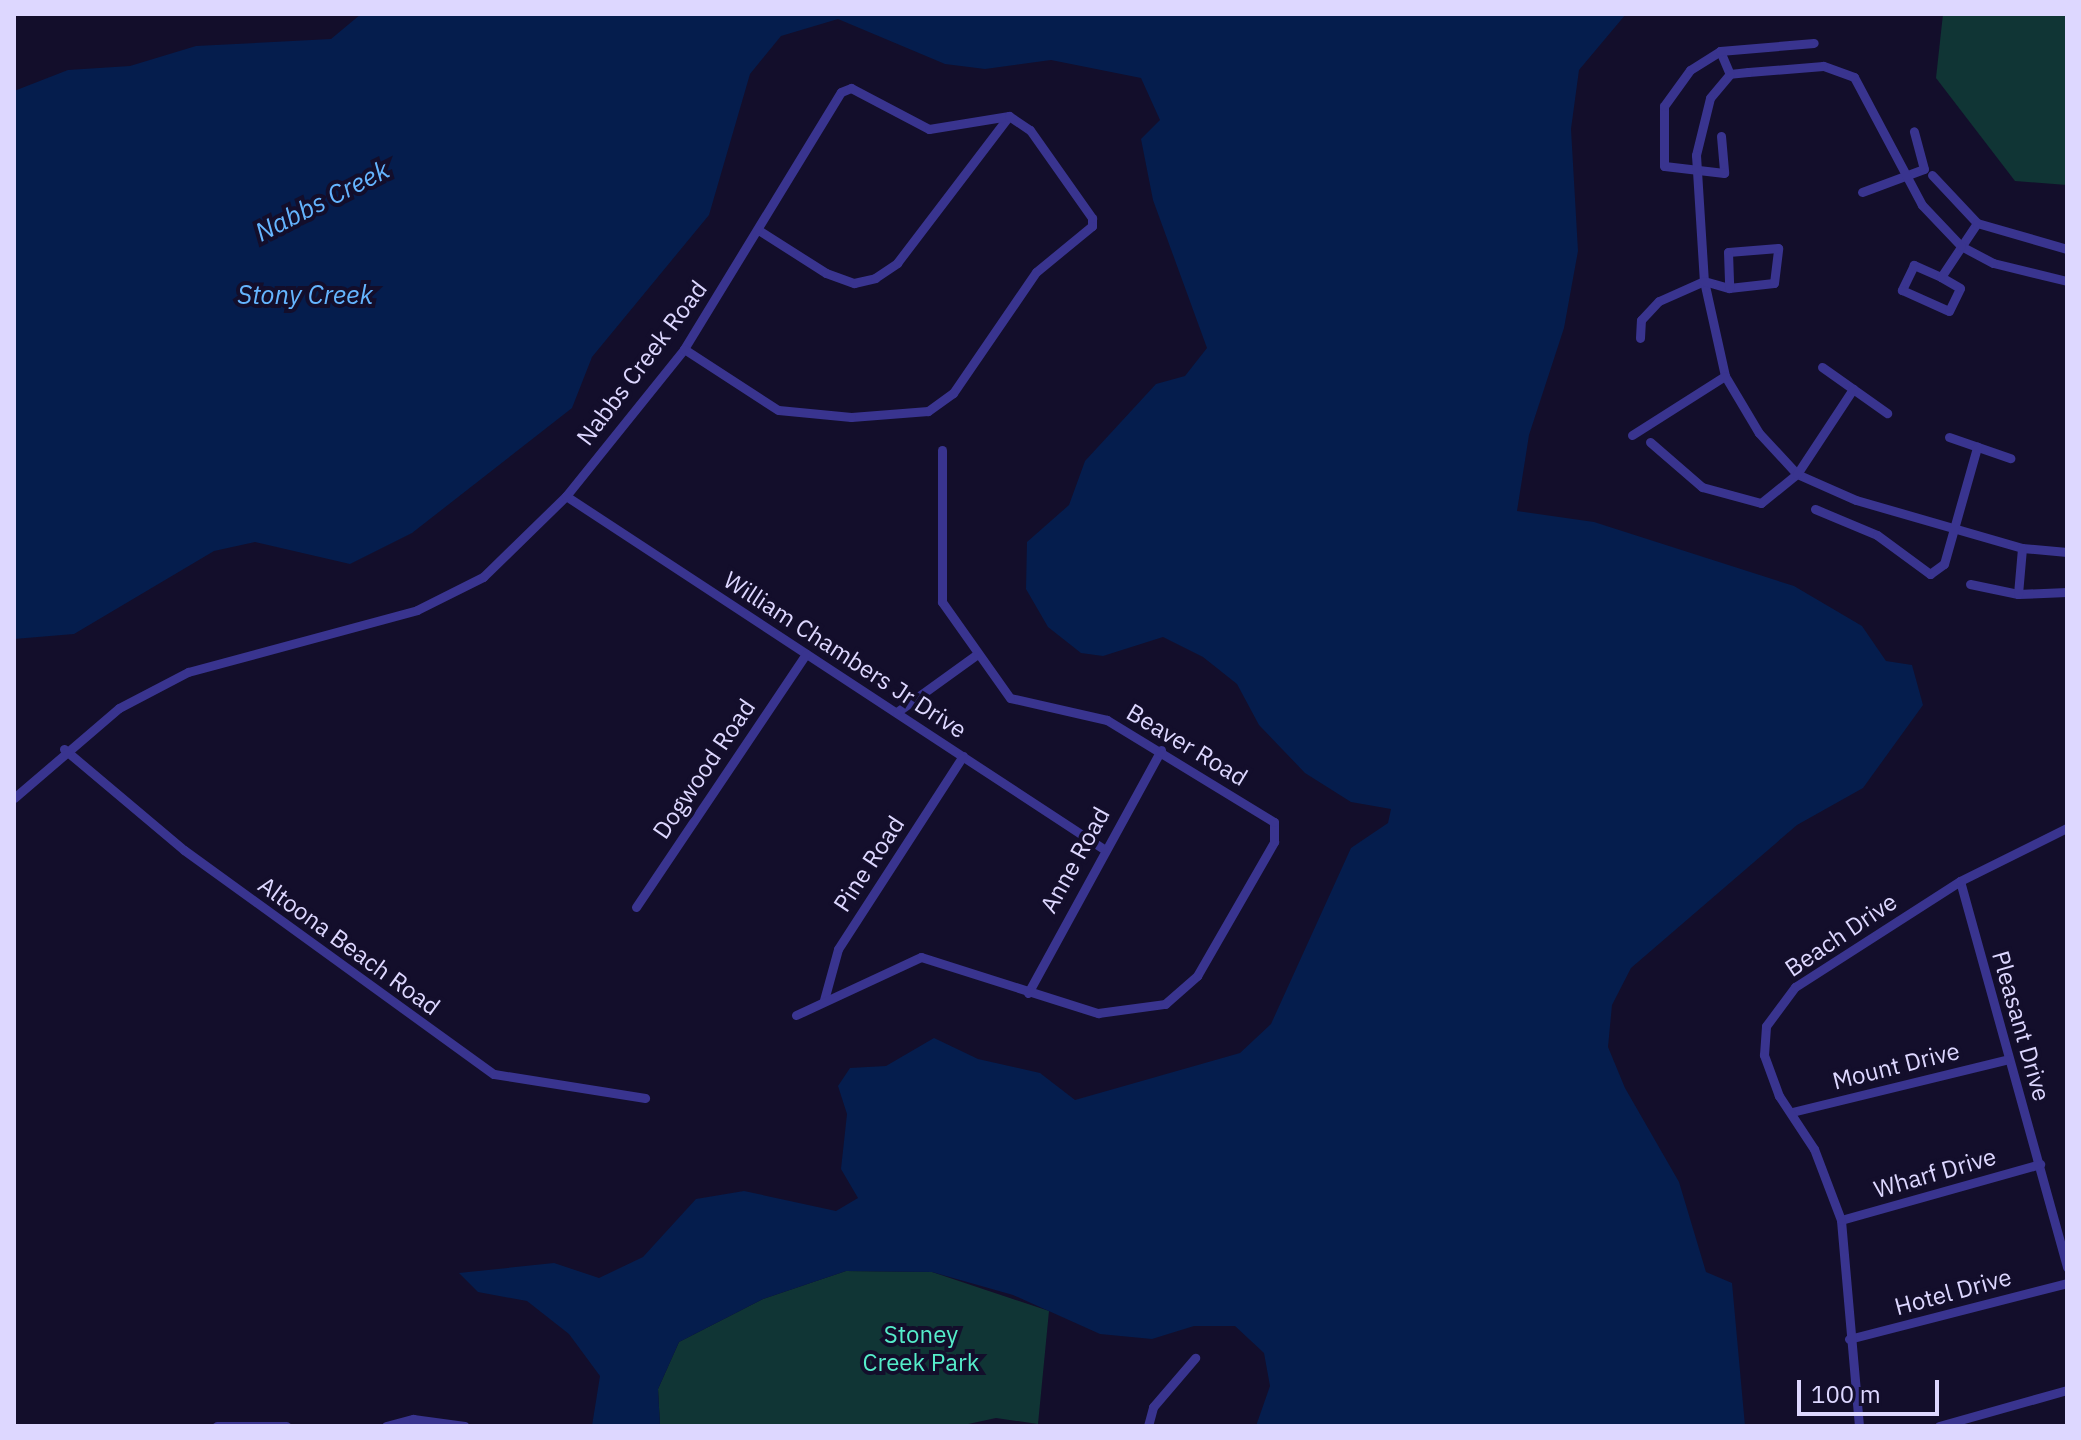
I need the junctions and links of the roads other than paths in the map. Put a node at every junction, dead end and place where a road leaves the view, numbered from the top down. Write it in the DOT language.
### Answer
graph roads {
  1 [pos="1814,43"];
  2 [pos="1720,51"];
  3 [pos="1730,74"];
  4 [pos="1009,116"];
  5 [pos="1914,131"];
  6 [pos="1721,136"];
  7 [pos="1697,174"];
  8 [pos="1932,175"];
  9 [pos="1907,179"];
  10 [pos="1862,192"];
  11 [pos="1977,223"];
  12 [pos="760,231"];
  13 [pos="1961,246"];
  14 [pos="2067,249"];
  15 [pos="1941,277"];
  16 [pos="1704,281"];
  17 [pos="2067,281"];
  18 [pos="1729,288"];
  19 [pos="1640,338"];
  20 [pos="684,349"];
  21 [pos="1822,367"];
  22 [pos="1725,376"];
  23 [pos="1853,389"];
  24 [pos="1887,413"];
  25 [pos="1632,435"];
  26 [pos="1949,437"];
  27 [pos="1650,442"];
  28 [pos="1977,447"];
  29 [pos="942,450"];
  30 [pos="2010,458"];
  31 [pos="1797,474"];
  32 [pos="566,496"];
  33 [pos="1815,509"];
  34 [pos="1954,530"];
  35 [pos="2022,548"];
  36 [pos="2067,552"];
  37 [pos="1970,584"];
  38 [pos="2067,592"];
  39 [pos="2018,594"];
  40 [pos="806,654"];
  41 [pos="976,655"];
  42 [pos="897,712"];
  43 [pos="64,749"];
  44 [pos="1161,750"];
  45 [pos="963,756"];
  46 [pos="14,798"];
  47 [pos="2067,828"];
  48 [pos="1102,848"];
  49 [pos="1960,881"];
  50 [pos="636,907"];
  51 [pos="1028,993"];
  52 [pos="824,1000"];
  53 [pos="796,1015"];
  54 [pos="2009,1059"];
  55 [pos="645,1098"];
  56 [pos="1792,1112"];
  57 [pos="2040,1164"];
  58 [pos="1841,1220"];
  59 [pos="2067,1225"];
  60 [pos="2056,1228"];
  61 [pos="2067,1267"];
  62 [pos="2067,1283"];
  63 [pos="1849,1339"];
  64 [pos="1195,1358"];
  65 [pos="2067,1390"];
  66 [pos="217,1426"];
  67 [pos="286,1426"];
  68 [pos="386,1426"];
  69 [pos="465,1426"];
  70 [pos="1148,1426"];
  71 [pos="1859,1426"];
  72 [pos="1939,1426"];
  1 -- 2 [label="street"];
  2 -- 3 [label="street"];
  2 -- 7 [label="street"];
  3 -- 7 [label="street"];
  3 -- 9 [label="street"];
  4 -- 12 [label="street"];
  4 -- 12 [label="street, Nabbs Creek Road"];
  4 -- 20 [label="street"];
  5 -- 9 [label="street"];
  6 -- 7 [label="street"];
  7 -- 16 [label="street"];
  8 -- 11 [label="street"];
  9 -- 10 [label="street"];
  9 -- 13 [label="street"];
  11 -- 13 [label="street"];
  11 -- 14 [label="street"];
  12 -- 20 [label="street, Nabbs Creek Road"];
  13 -- 15 [label="street"];
  13 -- 17 [label="street"];
  15 -- 15 [label="street"];
  16 -- 18 [label="street"];
  16 -- 19 [label="street"];
  16 -- 22 [label="street"];
  18 -- 18 [label="street"];
  20 -- 32 [label="street, Nabbs Creek Road"];
  21 -- 23 [label="street"];
  22 -- 25 [label="street"];
  22 -- 31 [label="street"];
  23 -- 24 [label="street"];
  23 -- 31 [label="street"];
  26 -- 28 [label="street"];
  27 -- 31 [label="street"];
  28 -- 30 [label="street"];
  28 -- 34 [label="street"];
  29 -- 41 [label="street, Beaver Road"];
  31 -- 34 [label="street"];
  32 -- 40 [label="street, William Chambers Jr Drive"];
  32 -- 43 [label="street, Nabbs Creek Road"];
  33 -- 34 [label="street"];
  34 -- 35 [label="street"];
  35 -- 36 [label="street"];
  35 -- 39 [label="street"];
  37 -- 39 [label="street"];
  38 -- 39 [label="street"];
  40 -- 42 [label="street, William Chambers Jr Drive"];
  40 -- 50 [label="street, Dogwood Road"];
  41 -- 42 [label="street"];
  41 -- 44 [label="street, Beaver Road"];
  42 -- 45 [label="street, William Chambers Jr Drive"];
  43 -- 46 [label="street, Nabbs Creek Road"];
  43 -- 55 [label="street, Altoona Beach Road"];
  44 -- 48 [label="street, Anne Road"];
  44 -- 51 [label="street, Beaver Road"];
  45 -- 48 [label="street, William Chambers Jr Drive"];
  45 -- 52 [label="street, Pine Road"];
  47 -- 49 [label="street, Beach Drive"];
  48 -- 51 [label="street, Anne Road"];
  49 -- 54 [label="street, Pleasant Drive"];
  49 -- 56 [label="street, Beach Drive"];
  51 -- 52 [label="street"];
  52 -- 53 [label="street"];
  54 -- 56 [label="street, Mount Drive"];
  54 -- 57 [label="street, Pleasant Drive"];
  56 -- 58 [label="street, Beach Drive"];
  57 -- 58 [label="street, Wharf Drive"];
  57 -- 60 [label="street, Pleasant Drive"];
  58 -- 63 [label="street, Beach Drive"];
  59 -- 60 [label="street"];
  60 -- 61 [label="street, Pleasant Drive"];
  62 -- 63 [label="street, Hotel Drive"];
  63 -- 71 [label="street, Beach Drive"];
  64 -- 70 [label="street"];
  65 -- 72 [label="street"];
  66 -- 67 [label="street"];
  68 -- 69 [label="street"];
}
